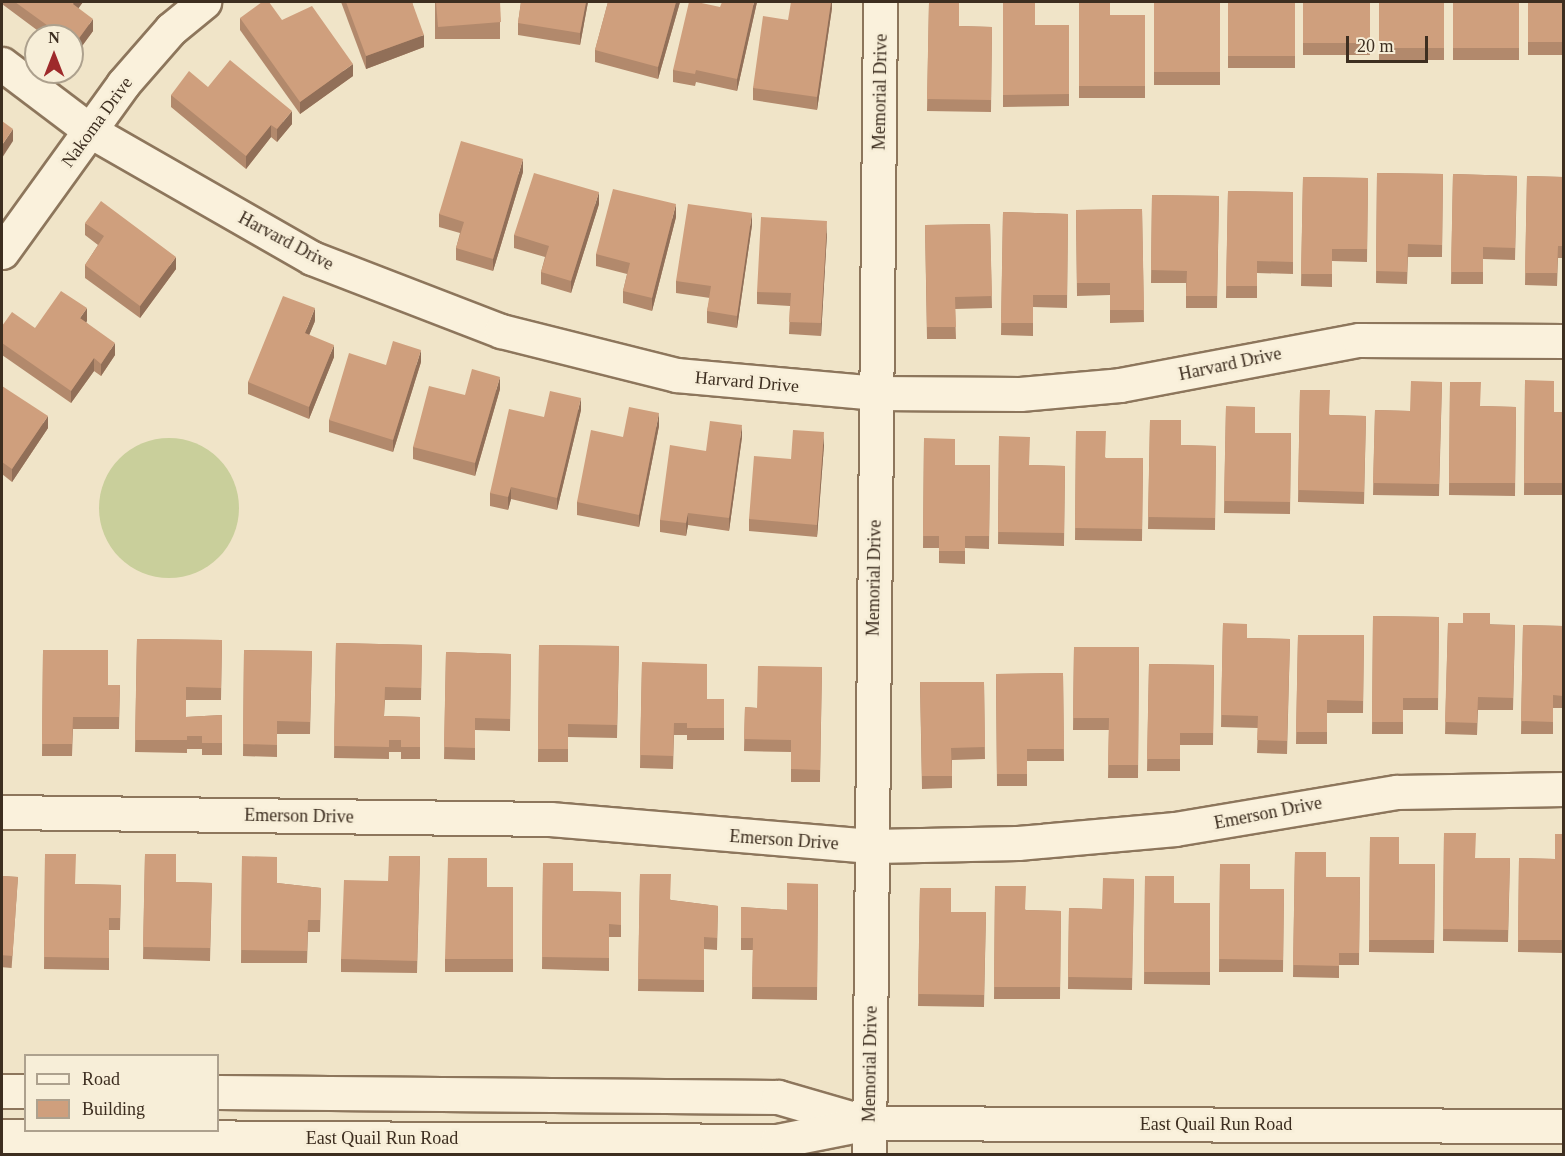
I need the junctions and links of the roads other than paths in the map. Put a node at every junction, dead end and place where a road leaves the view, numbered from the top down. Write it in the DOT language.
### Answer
graph roads {
  1 [pos="204,2"];
  2 [pos="880,2"];
  3 [pos="2,64"];
  4 [pos="92,132"];
  5 [pos="2,252"];
  6 [pos="1563,341"];
  7 [pos="877,393"];
  8 [pos="1563,789"];
  9 [pos="2,812"];
  10 [pos="874,846"];
  11 [pos="2,1091"];
  12 [pos="24,1091"];
  13 [pos="219,1092"];
  14 [pos="1563,1126"];
  15 [pos="2,1136"];
  16 [pos="869,1139"];
  1 -- 4 [label="street, Nakoma Drive"];
  2 -- 7 [label="street, Memorial Drive"];
  3 -- 4 [label="street, Harvard Drive"];
  4 -- 5 [label="street, Nakoma Drive"];
  4 -- 7 [label="street, Harvard Drive"];
  6 -- 7 [label="street, Harvard Drive"];
  7 -- 10 [label="street, Memorial Drive"];
  8 -- 10 [label="street, Emerson Drive"];
  9 -- 10 [label="street, Emerson Drive"];
  10 -- 16 [label="street, Memorial Drive"];
  11 -- 12 [label="street"];
  13 -- 16 [label="street, East Quail Run Road"];
  14 -- 16 [label="street, East Quail Run Road"];
  15 -- 16 [label="street, East Quail Run Road"];
}
